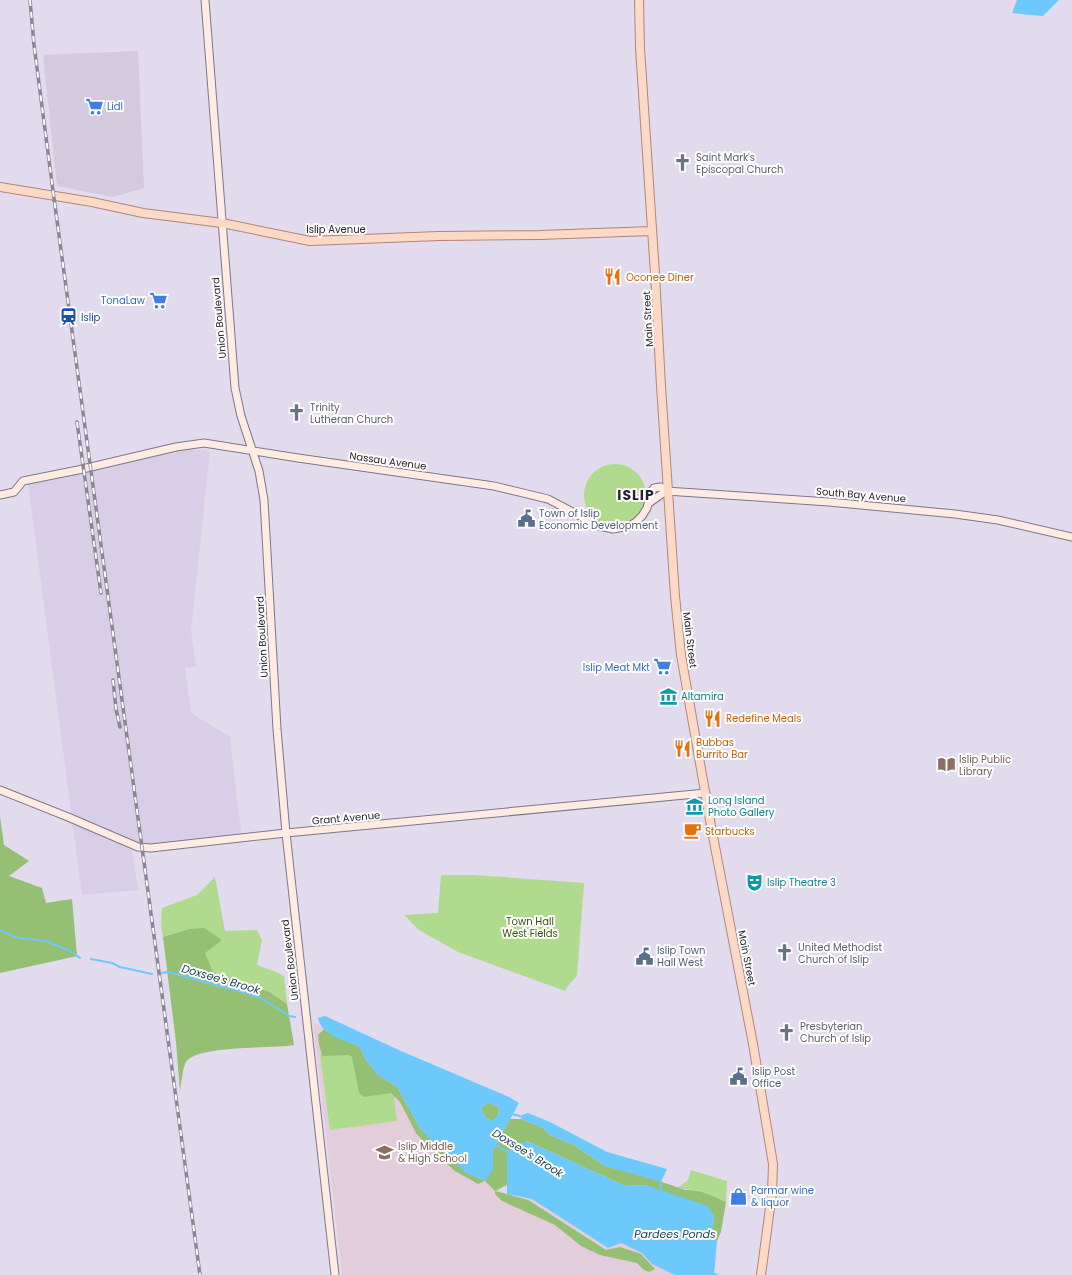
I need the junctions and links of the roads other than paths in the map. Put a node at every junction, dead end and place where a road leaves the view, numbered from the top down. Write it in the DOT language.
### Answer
graph roads {
  1 [pos="205,0"];
  2 [pos="640,0"];
  3 [pos="0,187"];
  4 [pos="222,223"];
  5 [pos="652,231"];
  6 [pos="252,451"];
  7 [pos="667,491"];
  8 [pos="0,495"];
  9 [pos="1072,537"];
  10 [pos="0,790"];
  11 [pos="706,793"];
  12 [pos="286,833"];
  13 [pos="335,1275"];
  14 [pos="761,1275"];
  1 -- 4 [label="street, Union Boulevard"];
  2 -- 5 [label="main road, Main Street"];
  3 -- 4 [label="main road, Islip Avenue"];
  4 -- 5 [label="main road, Islip Avenue"];
  4 -- 6 [label="street, Union Boulevard"];
  5 -- 7 [label="main road, Main Street"];
  6 -- 7 [label="street, Nassau Avenue"];
  6 -- 8 [label="street, Nassau Avenue"];
  6 -- 12 [label="street, Union Boulevard"];
  7 -- 9 [label="street, South Bay Avenue"];
  7 -- 11 [label="main road, Main Street"];
  10 -- 12 [label="street, Grant Avenue"];
  11 -- 12 [label="street, Grant Avenue"];
  11 -- 14 [label="main road, Main Street"];
  12 -- 13 [label="street, Union Boulevard"];
}
